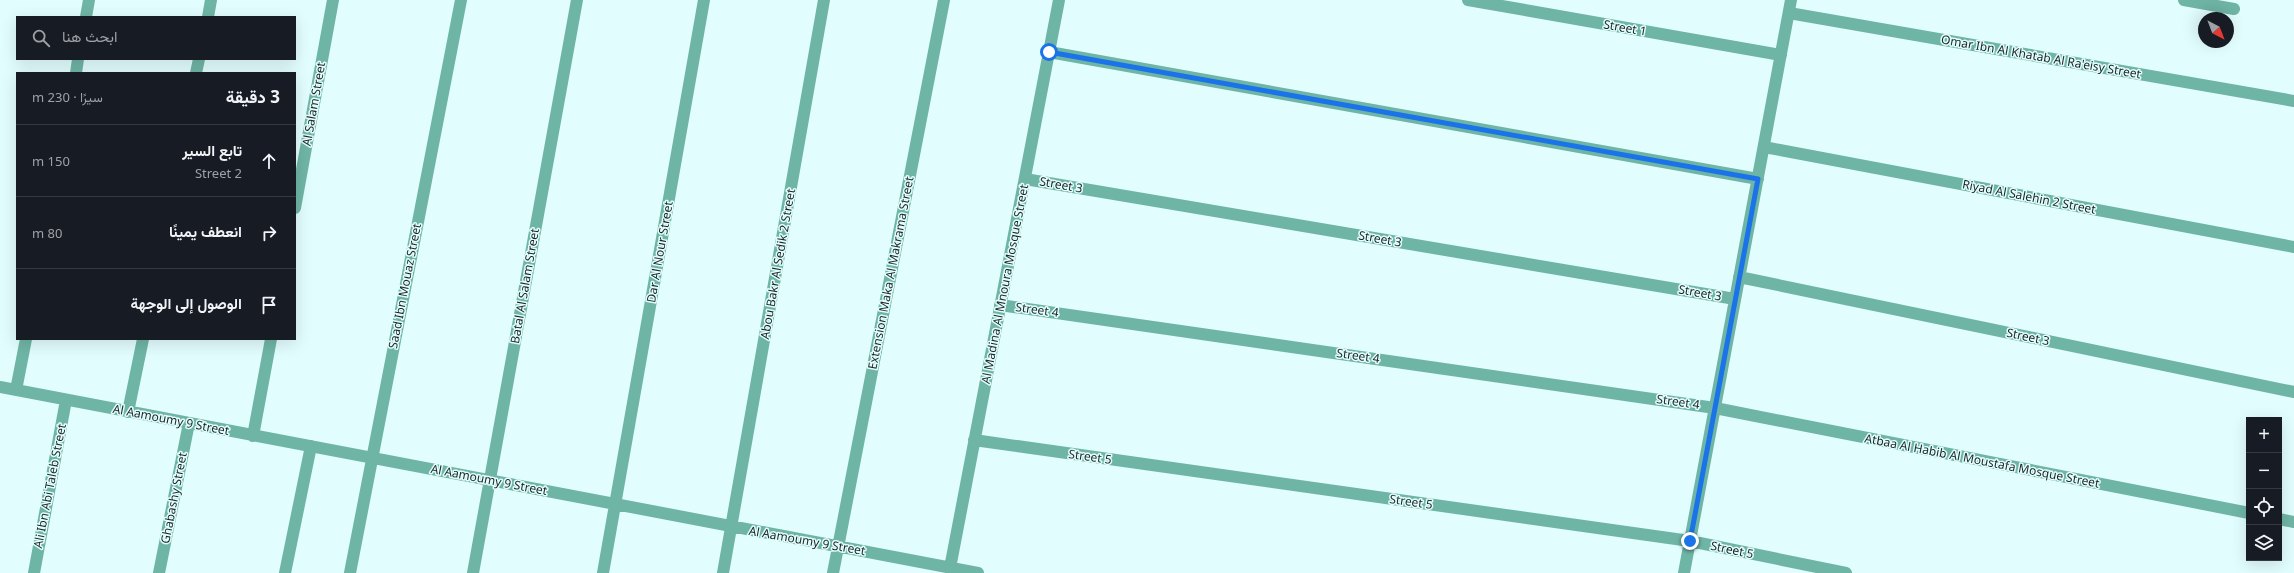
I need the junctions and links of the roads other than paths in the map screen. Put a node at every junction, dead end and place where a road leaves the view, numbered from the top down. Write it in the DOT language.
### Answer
graph roads {
  1 [pos="90,0"];
  2 [pos="211,0"];
  3 [pos="333,0"];
  4 [pos="461,0"];
  5 [pos="577,0"];
  6 [pos="704,0"];
  7 [pos="824,0"];
  8 [pos="944,0"];
  9 [pos="1059,0"];
  10 [pos="1468,0"];
  11 [pos="1791,0"];
  12 [pos="2184,0"];
  13 [pos="2234,9"];
  14 [pos="1789,13"];
  15 [pos="86,16"];
  16 [pos="208,16"];
  17 [pos="1049,52"];
  18 [pos="1781,55"];
  19 [pos="78,60"];
  20 [pos="199,60"];
  21 [pos="76,72"];
  22 [pos="196,72"];
  23 [pos="2294,101"];
  24 [pos="1764,147"];
  25 [pos="1025,179"];
  26 [pos="1758,179"];
  27 [pos="296,203"];
  28 [pos="2294,247"];
  29 [pos="1739,277"];
  30 [pos="1735,299"];
  31 [pos="1000,304"];
  32 [pos="26,340"];
  33 [pos="143,340"];
  34 [pos="271,340"];
  35 [pos="0,387"];
  36 [pos="16,390"];
  37 [pos="2294,392"];
  38 [pos="66,400"];
  39 [pos="1715,408"];
  40 [pos="128,412"];
  41 [pos="189,423"];
  42 [pos="253,436"];
  43 [pos="974,440"];
  44 [pos="311,446"];
  45 [pos="372,458"];
  46 [pos="490,480"];
  47 [pos="616,505"];
  48 [pos="2246,513"];
  49 [pos="2282,520"];
  50 [pos="2294,522"];
  51 [pos="731,528"];
  52 [pos="1690,541"];
  53 [pos="838,546"];
  54 [pos="950,568"];
  55 [pos="34,573"];
  56 [pos="159,573"];
  57 [pos="285,573"];
  58 [pos="350,573"];
  59 [pos="473,573"];
  60 [pos="603,573"];
  61 [pos="723,573"];
  62 [pos="834,573"];
  63 [pos="974,573"];
  64 [pos="1684,573"];
  65 [pos="1846,573"];
  1 -- 15 [label="street"];
  2 -- 16 [label="street"];
  3 -- 27 [label="street, Al Salam Street"];
  4 -- 45 [label="street, Saad Ibn Mouaz Street"];
  5 -- 46 [label="street, Batal Al Salam Street"];
  6 -- 47 [label="street, Dar Al Nour Street"];
  7 -- 51 [label="street, Abou Bakr Al Sedik 2 Street"];
  8 -- 53 [label="street, Extension Maka Al Makrama Street"];
  9 -- 17 [label="street, Al Madina Al Mnoura Mosque Street"];
  10 -- 18 [label="street, Street 1"];
  11 -- 14 [label="street"];
  12 -- 13 [label="street"];
  14 -- 18 [label="street"];
  14 -- 23 [label="street, Omar Ibn Al Khatab Al Ra'eisy Street"];
  17 -- 25 [label="street, Al Madina Al Mnoura Mosque Street"];
  17 -- 26 [label="street"];
  18 -- 24 [label="street"];
  19 -- 21 [label="street"];
  20 -- 22 [label="street"];
  24 -- 26 [label="street"];
  24 -- 28 [label="street, Riyad Al Salehin 2 Street"];
  25 -- 30 [label="street, Street 3"];
  25 -- 31 [label="street, Al Madina Al Mnoura Mosque Street"];
  26 -- 29 [label="street"];
  29 -- 30 [label="street"];
  29 -- 37 [label="street, Street 3"];
  30 -- 39 [label="street"];
  31 -- 39 [label="street, Street 4"];
  31 -- 43 [label="street, Al Madina Al Mnoura Mosque Street"];
  32 -- 36 [label="street"];
  33 -- 40 [label="street"];
  34 -- 42 [label="street"];
  35 -- 36 [label="street, Al Aamoumy 9 Street"];
  36 -- 38 [label="street, Al Aamoumy 9 Street"];
  38 -- 40 [label="street, Al Aamoumy 9 Street"];
  38 -- 55 [label="street, Ali Ibn Abi Taleb Street"];
  39 -- 48 [label="street, Atbaa Al Habib Al Moustafa Mosque Street"];
  39 -- 52 [label="street"];
  40 -- 41 [label="street, Al Aamoumy 9 Street"];
  41 -- 42 [label="street, Al Aamoumy 9 Street"];
  41 -- 56 [label="street, Ghabashy Street"];
  42 -- 44 [label="street, Al Aamoumy 9 Street"];
  43 -- 52 [label="street, Street 5"];
  43 -- 54 [label="street, Al Madina Al Mnoura Mosque Street"];
  44 -- 45 [label="street, Al Aamoumy 9 Street"];
  44 -- 57 [label="street"];
  45 -- 46 [label="street, Al Aamoumy 9 Street"];
  45 -- 58 [label="street, Saad Ibn Mouaz Street"];
  46 -- 47 [label="street, Al Aamoumy 9 Street"];
  46 -- 59 [label="street, Batal Al Salam Street"];
  47 -- 51 [label="street, Al Aamoumy 9 Street"];
  47 -- 60 [label="street, Dar Al Nour Street"];
  49 -- 50 [label="street"];
  51 -- 53 [label="street, Al Aamoumy 9 Street"];
  51 -- 61 [label="street, Abou Bakr Al Sedik 2 Street"];
  52 -- 64 [label="street"];
  52 -- 65 [label="street, Street 5"];
  53 -- 54 [label="street, Al Aamoumy 9 Street"];
  53 -- 62 [label="street, Extension Maka Al Makrama Street"];
  54 -- 63 [label="street, Al Aamoumy 9 Street"];
}
